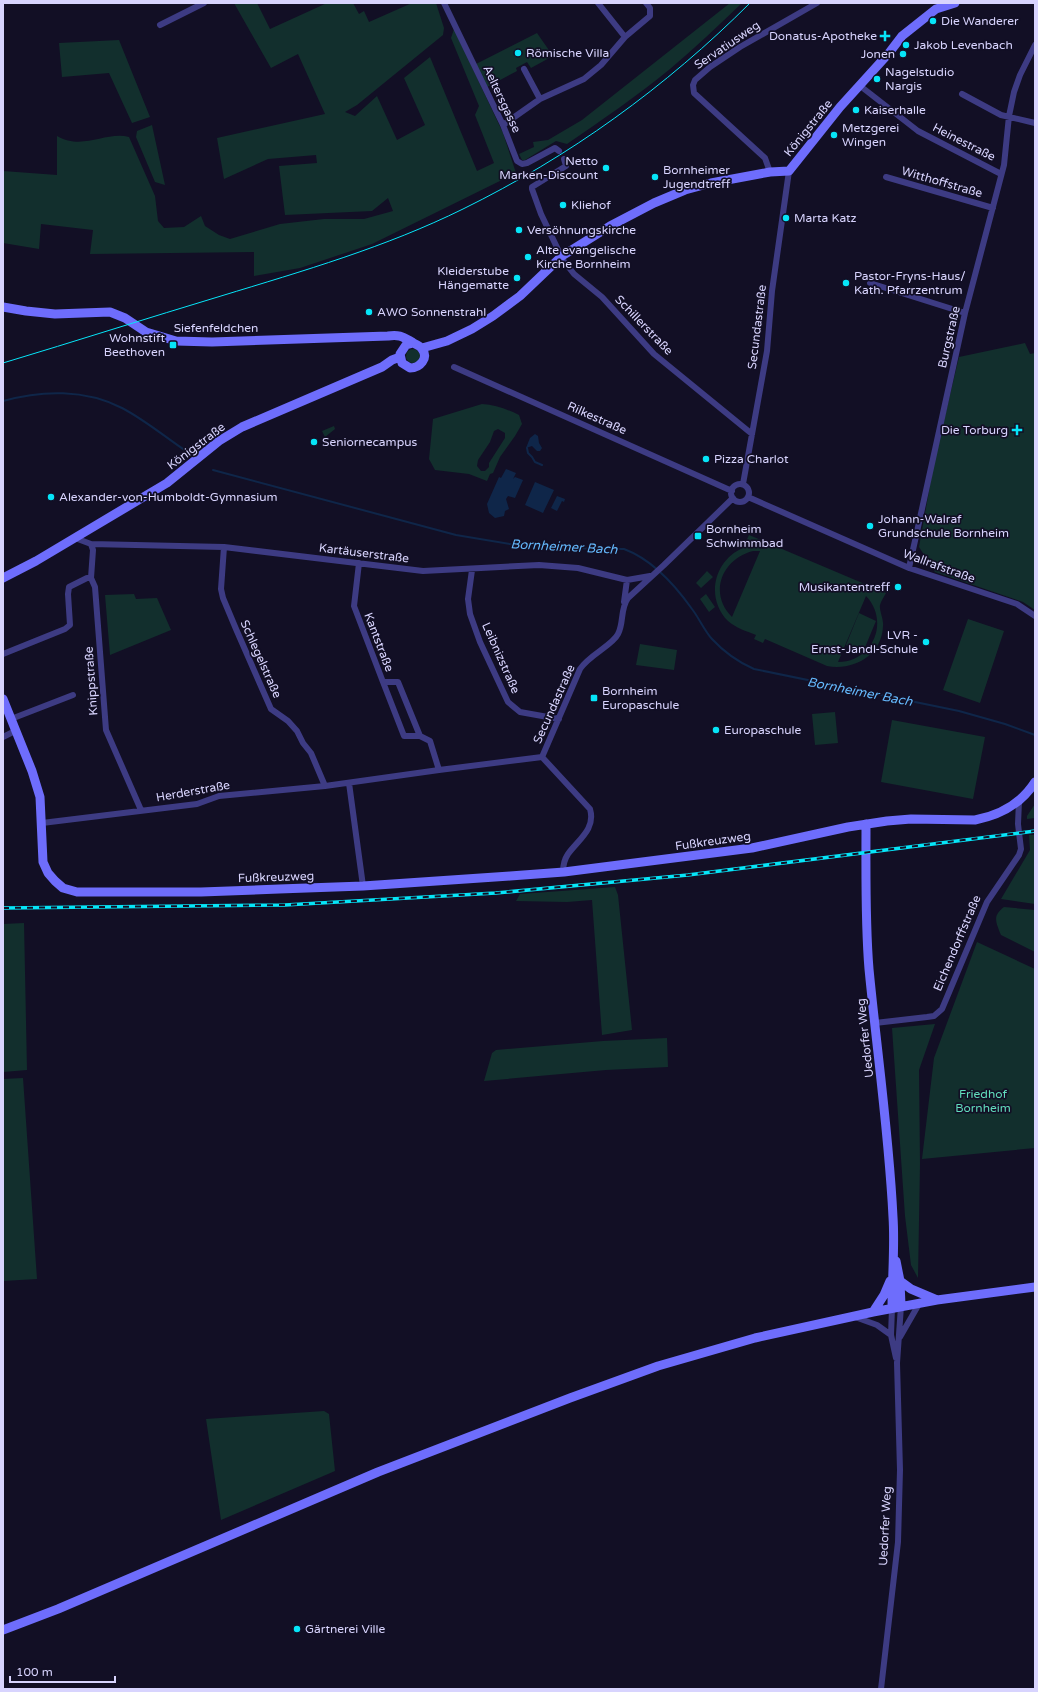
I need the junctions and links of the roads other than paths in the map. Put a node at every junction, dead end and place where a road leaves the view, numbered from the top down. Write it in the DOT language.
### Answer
graph roads {
  1 [pos="204,3"];
  2 [pos="598,3"];
  3 [pos="646,3"];
  4 [pos="817,3"];
  5 [pos="954,3"];
  6 [pos="447,4"];
  7 [pos="936,6"];
  8 [pos="160,25"];
  9 [pos="625,37"];
  10 [pos="1035,45"];
  11 [pos="524,70"];
  12 [pos="860,85"];
  13 [pos="962,94"];
  14 [pos="540,99"];
  15 [pos="1009,116"];
  16 [pos="1035,123"];
  17 [pos="503,125"];
  18 [pos="559,151"];
  19 [pos="564,159"];
  20 [pos="789,171"];
  21 [pos="770,172"];
  22 [pos="1002,174"];
  23 [pos="886,177"];
  24 [pos="992,208"];
  25 [pos="562,256"];
  26 [pos="870,283"];
  27 [pos="3,307"];
  28 [pos="965,314"];
  29 [pos="388,336"];
  30 [pos="413,343"];
  31 [pos="403,348"];
  32 [pos="423,351"];
  33 [pos="402,361"];
  34 [pos="454,367"];
  35 [pos="752,434"];
  36 [pos="743,484"];
  37 [pos="732,491"];
  38 [pos="748,497"];
  39 [pos="733,498"];
  40 [pos="75,538"];
  41 [pos="91,544"];
  42 [pos="224,547"];
  43 [pos="360,563"];
  44 [pos="908,568"];
  45 [pos="472,570"];
  46 [pos="650,576"];
  47 [pos="3,578"];
  48 [pos="92,578"];
  49 [pos="627,580"];
  50 [pos="624,603"];
  51 [pos="1035,616"];
  52 [pos="3,654"];
  53 [pos="383,682"];
  54 [pos="73,695"];
  55 [pos="3,699"];
  56 [pos="11,719"];
  57 [pos="559,719"];
  58 [pos="15,731"];
  59 [pos="420,736"];
  60 [pos="3,737"];
  61 [pos="542,757"];
  62 [pos="439,770"];
  63 [pos="1035,782"];
  64 [pos="349,783"];
  65 [pos="325,786"];
  66 [pos="1019,801"];
  67 [pos="141,810"];
  68 [pos="42,823"];
  69 [pos="866,824"];
  70 [pos="562,872"];
  71 [pos="363,886"];
  72 [pos="875,1023"];
  73 [pos="896,1279"];
  74 [pos="1035,1287"];
  75 [pos="937,1300"];
  76 [pos="919,1304"];
  77 [pos="896,1307"];
  78 [pos="873,1312"];
  79 [pos="853,1316"];
  80 [pos="891,1335"];
  81 [pos="899,1338"];
  82 [pos="897,1363"];
  83 [pos="3,1630"];
  84 [pos="881,1689"];
  1 -- 8 [label="street"];
  2 -- 9 [label="street"];
  3 -- 9 [label="street"];
  4 -- 21 [label="street, Servatiusweg"];
  5 -- 7 [label="street, Königstraße"];
  6 -- 17 [label="street, Aeltersgasse"];
  7 -- 12 [label="street, Königstraße"];
  9 -- 14 [label="street"];
  10 -- 15 [label="street, Burgstraße"];
  11 -- 14 [label="street"];
  12 -- 20 [label="street, Königstraße"];
  12 -- 22 [label="street, Heinestraße"];
  13 -- 15 [label="street"];
  14 -- 17 [label="street"];
  15 -- 16 [label="street"];
  15 -- 22 [label="street, Burgstraße"];
  17 -- 18 [label="street, Aeltersgasse"];
  19 -- 25 [label="street"];
  20 -- 21 [label="street, Königstraße"];
  20 -- 35 [label="street, Secundastraße"];
  21 -- 25 [label="street, Königstraße"];
  22 -- 24 [label="street, Burgstraße"];
  23 -- 24 [label="street, Witthoffstraße"];
  24 -- 28 [label="street, Burgstraße"];
  25 -- 32 [label="street, Königstraße"];
  25 -- 35 [label="street, Schillerstraße"];
  26 -- 28 [label="street"];
  27 -- 29 [label="street, Siefenfeldchen"];
  28 -- 44 [label="street, Burgstraße"];
  29 -- 30 [label="street, Siefenfeldchen"];
  29 -- 31 [label="street"];
  30 -- 31 [label="street"];
  30 -- 32 [label="street"];
  31 -- 33 [label="street"];
  32 -- 33 [label="street, Königstraße"];
  33 -- 40 [label="street, Königstraße"];
  34 -- 37 [label="street, Rilkestraße"];
  35 -- 36 [label="street, Secundastraße"];
  36 -- 37 [label="street"];
  36 -- 38 [label="street"];
  37 -- 39 [label="street"];
  38 -- 39 [label="street"];
  38 -- 44 [label="street, Wallrafstraße"];
  39 -- 46 [label="street, Secundastraße"];
  40 -- 41 [label="street, Kartäuserstraße"];
  40 -- 47 [label="street, Königstraße"];
  41 -- 42 [label="street, Kartäuserstraße"];
  41 -- 48 [label="street, Knippstraße"];
  42 -- 43 [label="street, Kartäuserstraße"];
  42 -- 65 [label="street, Schlegelstraße"];
  43 -- 45 [label="street, Kartäuserstraße"];
  43 -- 53 [label="street, Kantstraße"];
  44 -- 51 [label="street, Wallrafstraße"];
  45 -- 49 [label="street, Kartäuserstraße"];
  45 -- 57 [label="street, Leibnizstraße"];
  46 -- 49 [label="street, Kartäuserstraße"];
  46 -- 50 [label="street, Secundastraße"];
  48 -- 52 [label="street"];
  48 -- 67 [label="street, Knippstraße"];
  49 -- 50 [label="street, Secundastraße"];
  50 -- 57 [label="street, Secundastraße"];
  53 -- 59 [label="street, Kantstraße"];
  53 -- 59 [label="street, Kantstraße"];
  54 -- 56 [label="street"];
  55 -- 56 [label="street, Fußkreuzweg"];
  56 -- 58 [label="street, Fußkreuzweg"];
  57 -- 61 [label="street, Secundastraße"];
  58 -- 60 [label="street"];
  58 -- 68 [label="street, Fußkreuzweg"];
  59 -- 62 [label="street, Kantstraße"];
  61 -- 62 [label="street, Herderstraße"];
  61 -- 70 [label="street"];
  62 -- 64 [label="street, Herderstraße"];
  63 -- 66 [label="street"];
  64 -- 65 [label="street, Herderstraße"];
  64 -- 71 [label="street"];
  65 -- 67 [label="street, Herderstraße"];
  66 -- 69 [label="street"];
  66 -- 72 [label="street, Eichendorffstraße"];
  67 -- 68 [label="street, Herderstraße"];
  68 -- 71 [label="street, Fußkreuzweg"];
  69 -- 70 [label="street, Fußkreuzweg"];
  69 -- 72 [label="street, Uedorfer Weg"];
  70 -- 71 [label="street, Fußkreuzweg"];
  72 -- 73 [label="street, Uedorfer Weg"];
  73 -- 75 [label="street"];
  73 -- 77 [label="street, Uedorfer Weg"];
  73 -- 78 [label="street"];
  74 -- 75 [label="street"];
  75 -- 76 [label="street"];
  76 -- 77 [label="street"];
  76 -- 81 [label="street"];
  77 -- 78 [label="street"];
  77 -- 80 [label="street, Uedorfer Weg"];
  77 -- 81 [label="street, Uedorfer Weg"];
  78 -- 79 [label="street"];
  79 -- 80 [label="street"];
  79 -- 83 [label="street"];
  80 -- 82 [label="street, Uedorfer Weg"];
  81 -- 82 [label="street, Uedorfer Weg"];
  82 -- 84 [label="street, Uedorfer Weg"];
}
